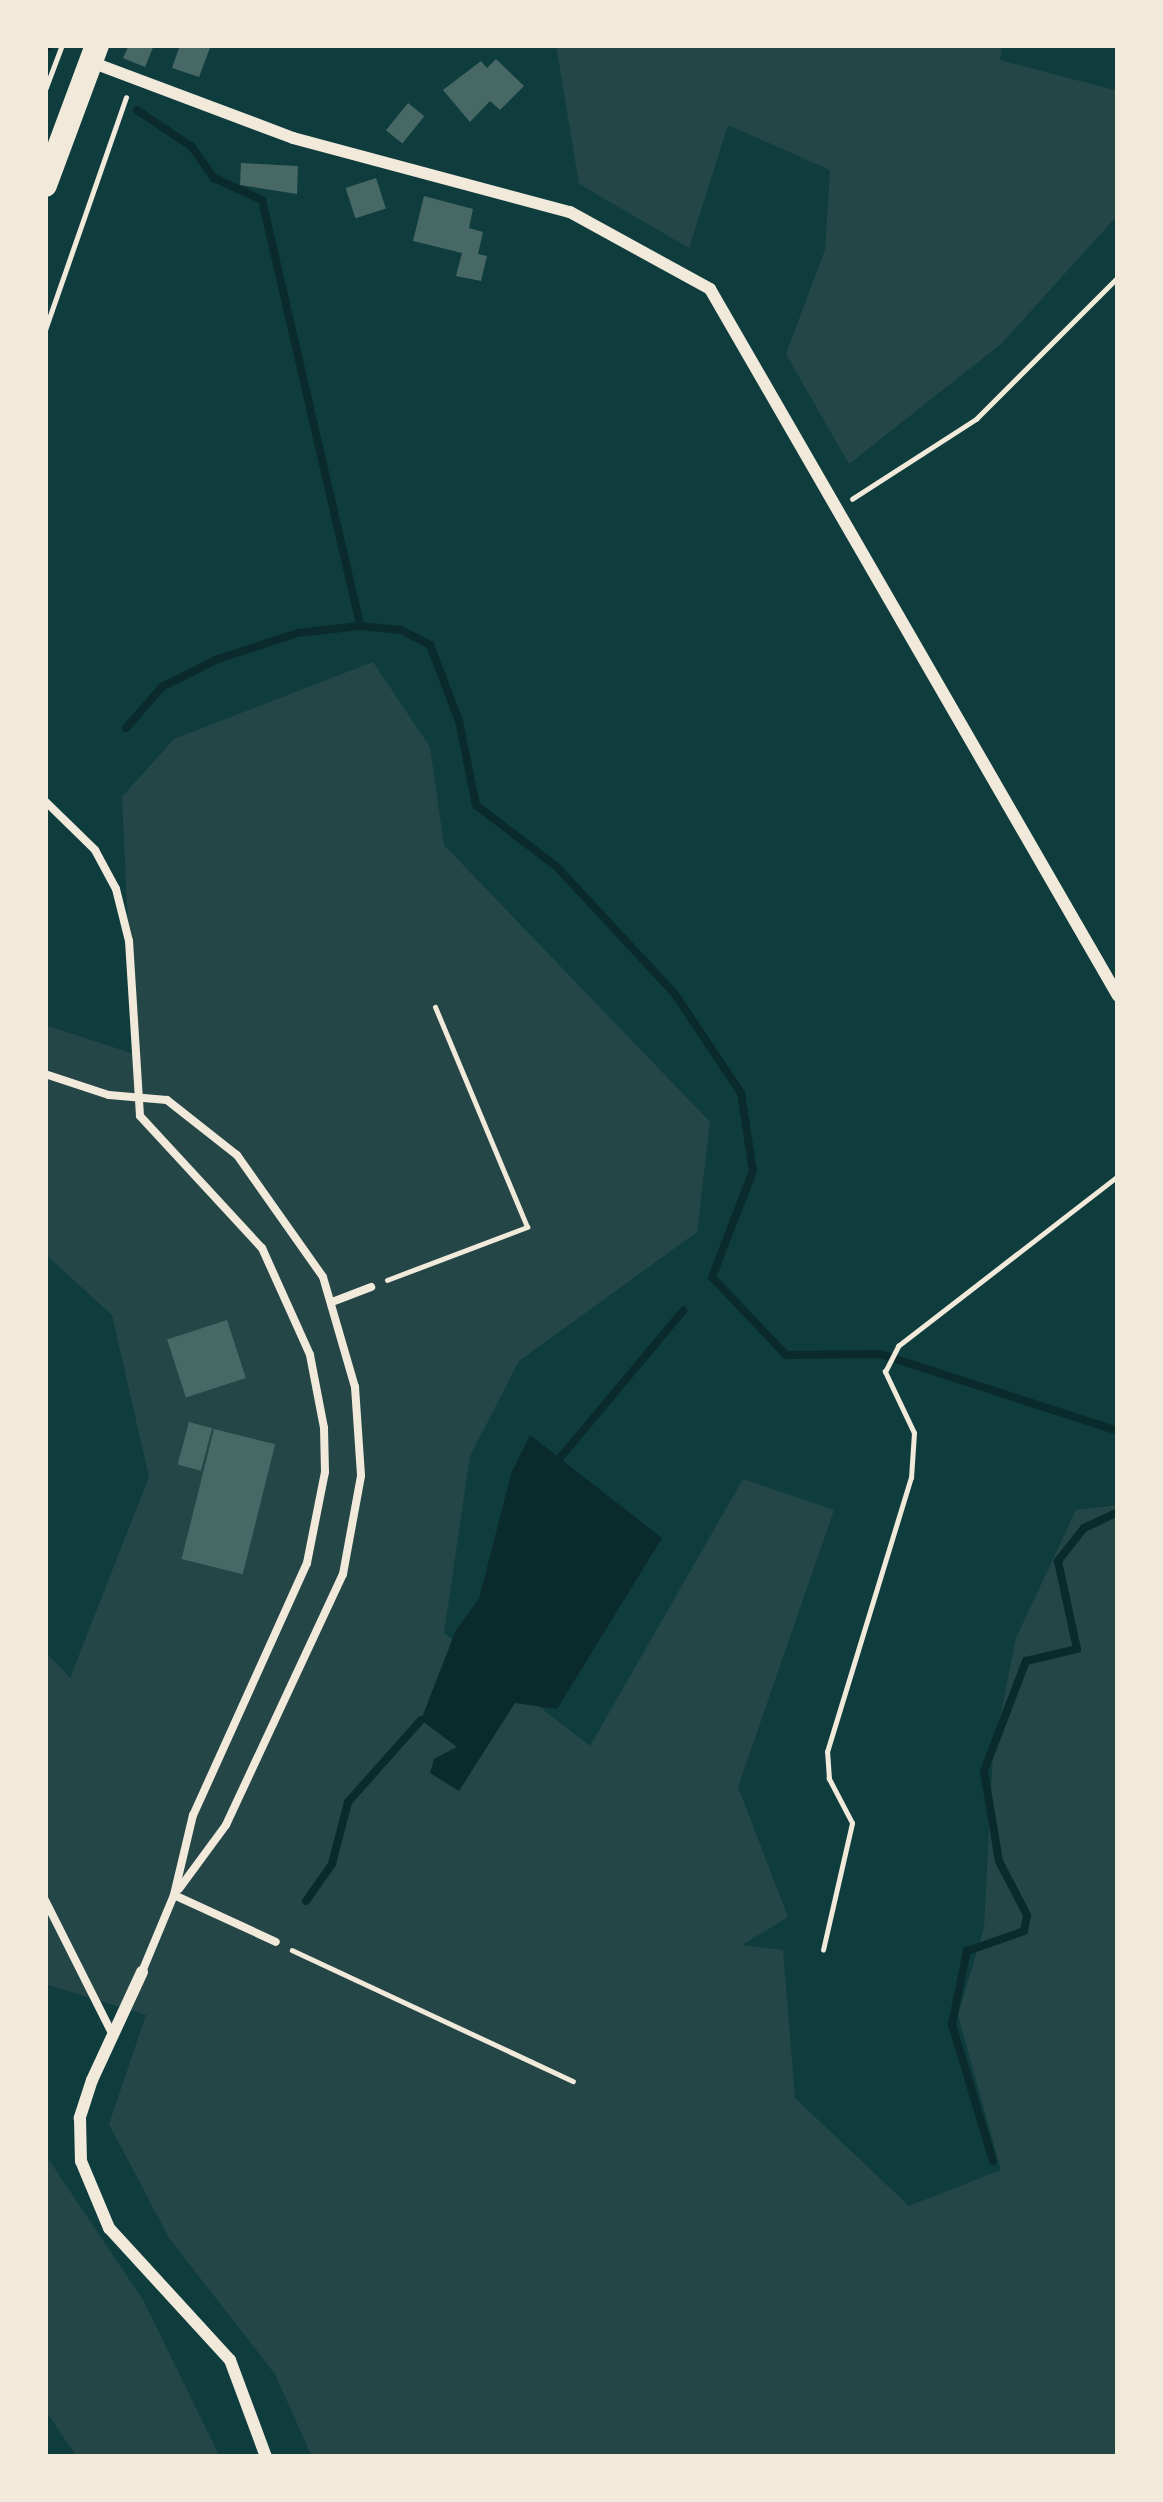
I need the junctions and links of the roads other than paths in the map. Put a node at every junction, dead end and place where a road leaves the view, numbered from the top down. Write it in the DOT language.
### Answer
graph roads {
  1 [pos="94,53"];
  2 [pos="45,185"];
  3 [pos="45,801"];
  4 [pos="1118,996"];
  5 [pos="48,1075"];
  6 [pos="136,1099"];
  7 [pos="371,1287"];
  8 [pos="332,1302"];
  9 [pos="174,1894"];
  10 [pos="45,1900"];
  11 [pos="276,1942"];
  12 [pos="142,1972"];
  13 [pos="112,2033"];
  14 [pos="266,2457"];
  1 -- 2 [label="main road"];
  1 -- 4 [label="street"];
  3 -- 6 [label="lane"];
  5 -- 6 [label="lane"];
  6 -- 8 [label="lane"];
  6 -- 9 [label="lane"];
  7 -- 8 [label="lane"];
  8 -- 9 [label="lane"];
  9 -- 11 [label="lane"];
  9 -- 12 [label="lane"];
  10 -- 13 [label="lane"];
  12 -- 13 [label="street"];
  13 -- 14 [label="street"];
}
